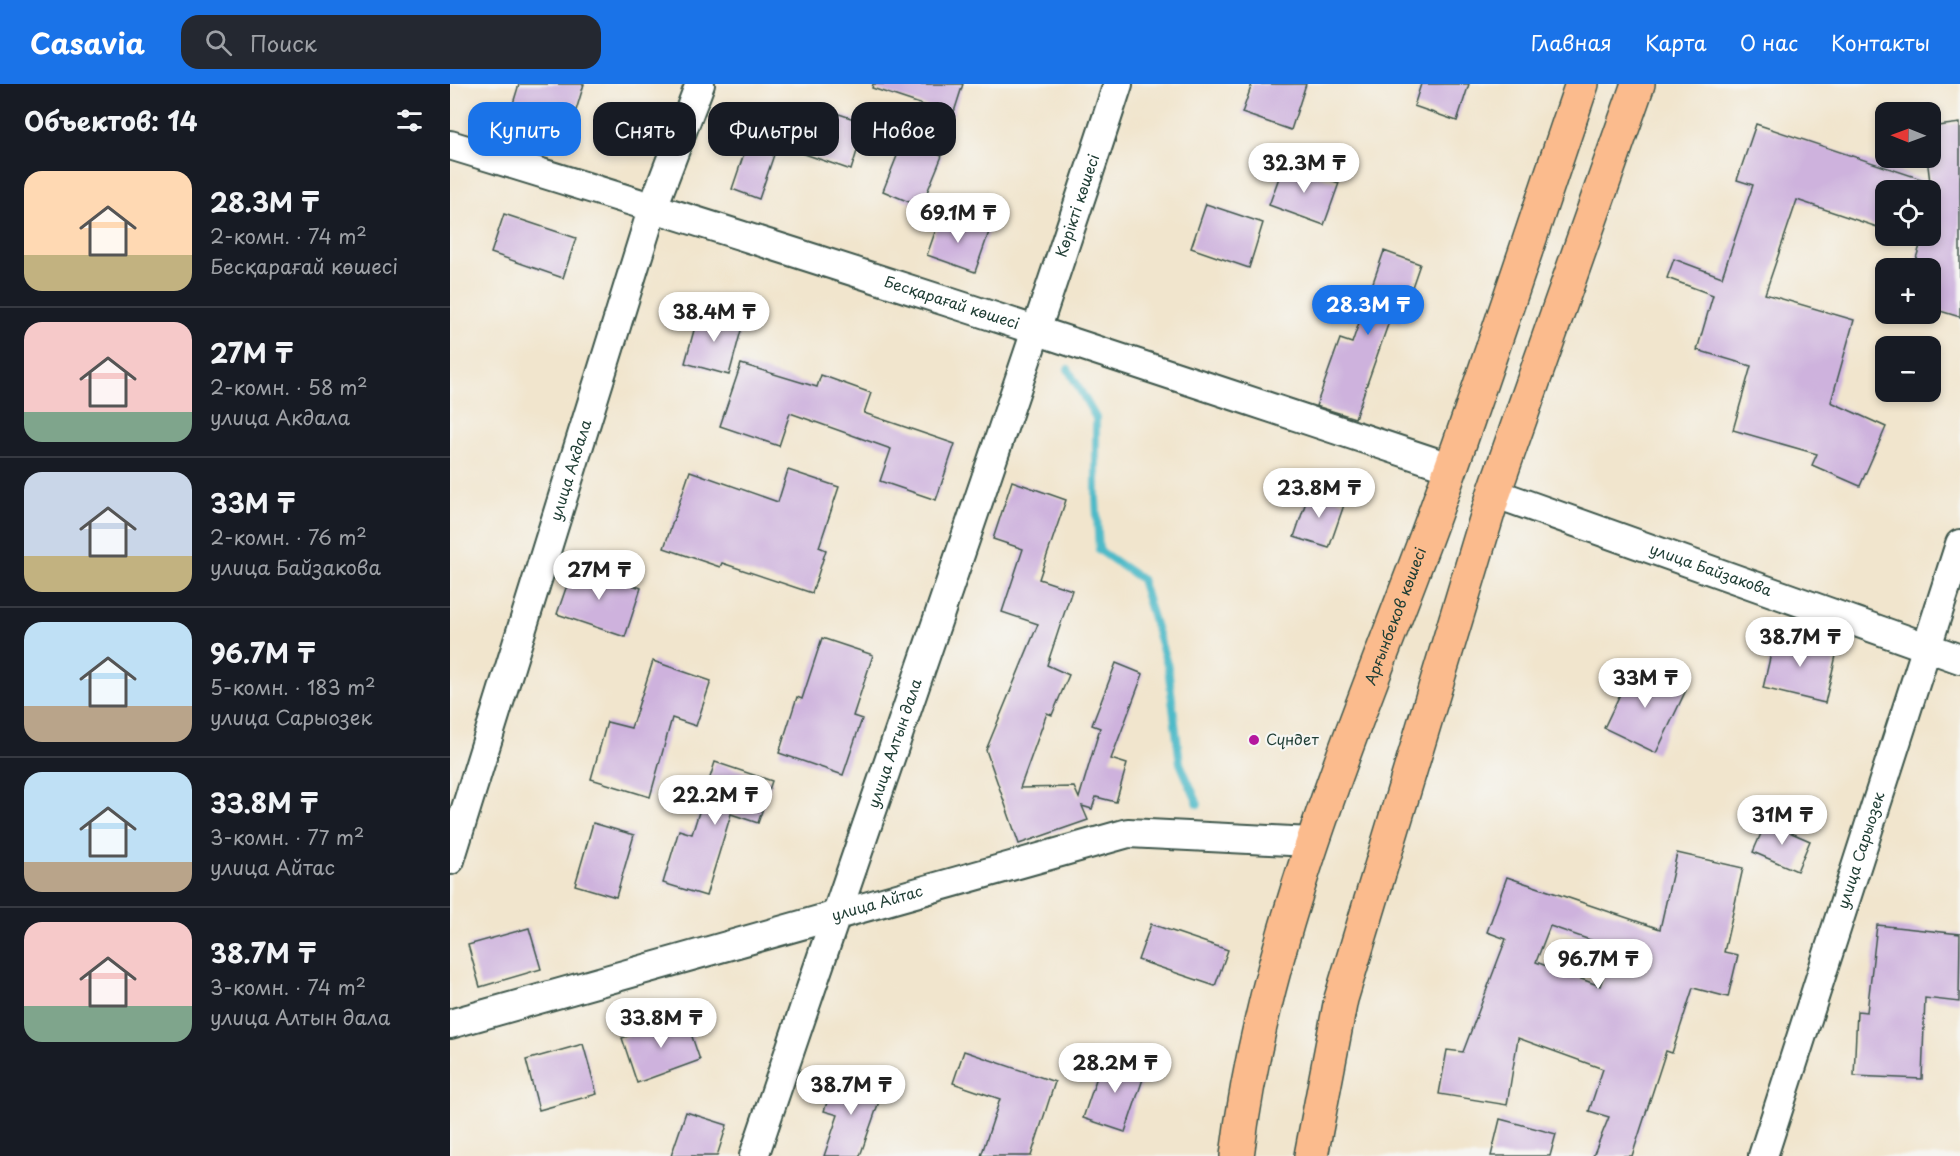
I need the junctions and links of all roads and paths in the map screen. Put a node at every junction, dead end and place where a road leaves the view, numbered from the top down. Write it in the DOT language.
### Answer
graph roads {
  1 [pos="700,84"];
  2 [pos="1118,84"];
  3 [pos="1582,84"];
  4 [pos="1638,84"];
  5 [pos="450,145"];
  6 [pos="653,207"];
  7 [pos="1519,270"];
  8 [pos="1565,289"];
  9 [pos="1038,330"];
  10 [pos="1452,468"];
  11 [pos="1494,493"];
  12 [pos="1960,544"];
  13 [pos="1925,648"];
  14 [pos="1960,659"];
  15 [pos="1311,842"];
  16 [pos="450,860"];
  17 [pos="836,915"];
  18 [pos="450,1024"];
  19 [pos="754,1156"];
  20 [pos="1237,1156"];
  21 [pos="1311,1156"];
  22 [pos="1763,1156"];
  1 -- 6 [label="street, улица Акдала"];
  2 -- 9 [label="street, Көрікті көшесі"];
  3 -- 7 [label="main road, Арғынбеков көшесі"];
  4 -- 8 [label="main road"];
  5 -- 6 [label="street, Бесқарағай көшесі"];
  6 -- 9 [label="street, Бесқарағай көшесі"];
  6 -- 16 [label="street, улица Акдала"];
  7 -- 8 [label="main road"];
  7 -- 10 [label="main road, Арғынбеков көшесі"];
  8 -- 11 [label="main road"];
  9 -- 10 [label="street, Бесқарағай көшесі"];
  9 -- 17 [label="street, улица Алтын дала"];
  10 -- 15 [label="main road, Арғынбеков көшесі"];
  11 -- 13 [label="street, улица Байзакова"];
  11 -- 21 [label="main road"];
  12 -- 13 [label="street, улица Сарыозек"];
  13 -- 14 [label="street, улица Байзакова"];
  13 -- 22 [label="street, улица Сарыозек"];
  15 -- 17 [label="street, улица Айтас"];
  15 -- 20 [label="main road, Арғынбеков көшесі"];
  17 -- 18 [label="street, улица Айтас"];
  17 -- 19 [label="street, улица Алтын дала"];
}
